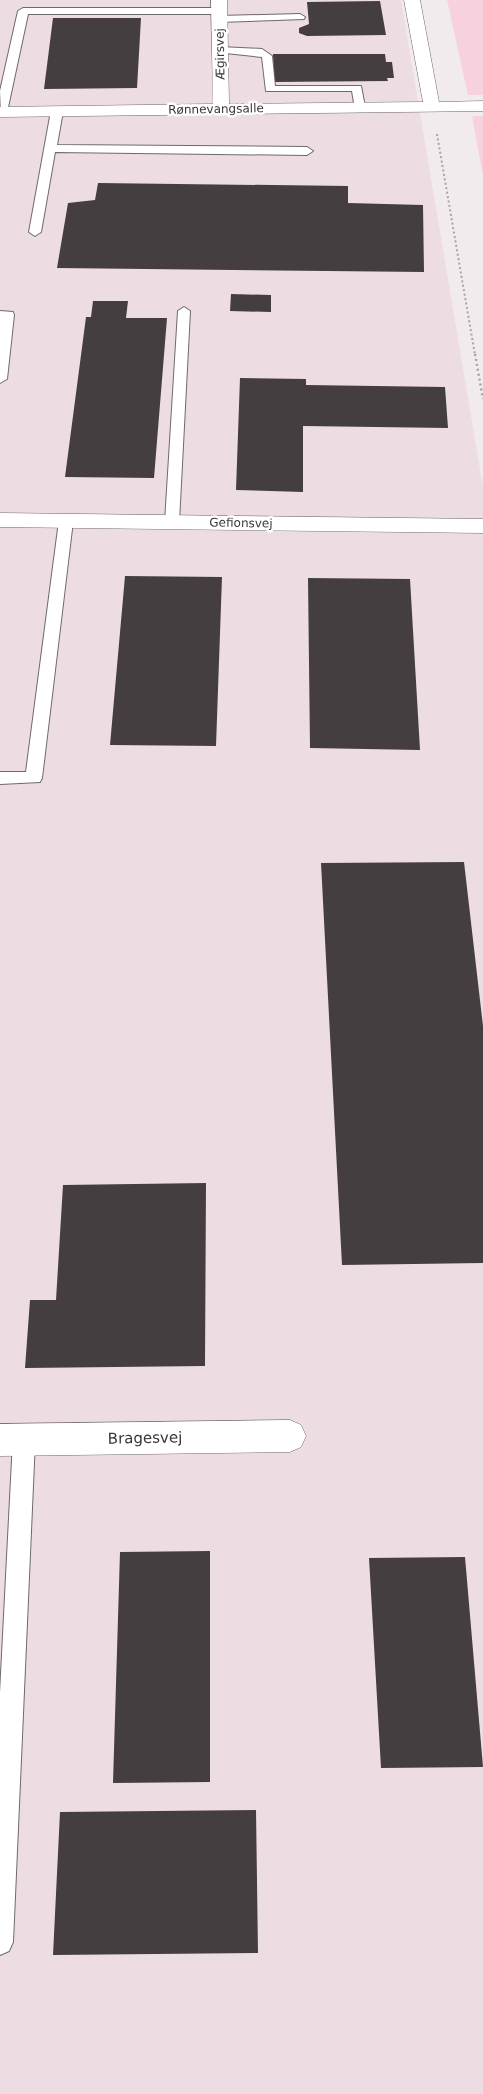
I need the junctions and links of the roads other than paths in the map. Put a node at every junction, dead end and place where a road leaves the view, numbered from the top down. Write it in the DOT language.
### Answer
graph roads {
  1 [pos="412,0"];
  2 [pos="219,10"];
  3 [pos="300,17"];
  4 [pos="220,50"];
  5 [pos="432,106"];
  6 [pos="483,106"];
  7 [pos="359,107"];
  8 [pos="221,108"];
  9 [pos="57,111"];
  10 [pos="0,112"];
  11 [pos="51,148"];
  12 [pos="307,150"];
  13 [pos="35,232"];
  14 [pos="184,311"];
  15 [pos="0,315"];
  16 [pos="0,379"];
  17 [pos="0,520"];
  18 [pos="66,521"];
  19 [pos="172,522"];
  20 [pos="483,526"];
  21 [pos="0,778"];
  22 [pos="290,1436"];
  23 [pos="12,1440"];
  24 [pos="0,1942"];
  1 -- 5 [label="street"];
  2 -- 3 [label="lane"];
  2 -- 4 [label="street, Ægirsvej"];
  2 -- 10 [label="lane"];
  4 -- 7 [label="lane"];
  4 -- 8 [label="street, Ægirsvej"];
  5 -- 6 [label="street, Rønnevangsalle"];
  5 -- 7 [label="street, Rønnevangsalle"];
  7 -- 8 [label="street, Rønnevangsalle"];
  8 -- 9 [label="street, Rønnevangsalle"];
  9 -- 10 [label="street, Rønnevangsalle"];
  9 -- 11 [label="lane"];
  11 -- 12 [label="lane"];
  11 -- 13 [label="lane"];
  14 -- 19 [label="lane"];
  15 -- 16 [label="lane"];
  17 -- 18 [label="street, Gefionsvej"];
  18 -- 19 [label="street, Gefionsvej"];
  18 -- 21 [label="lane"];
  19 -- 20 [label="street, Gefionsvej"];
  22 -- 23 [label="street, Bragesvej"];
  23 -- 24 [label="lane"];
}
